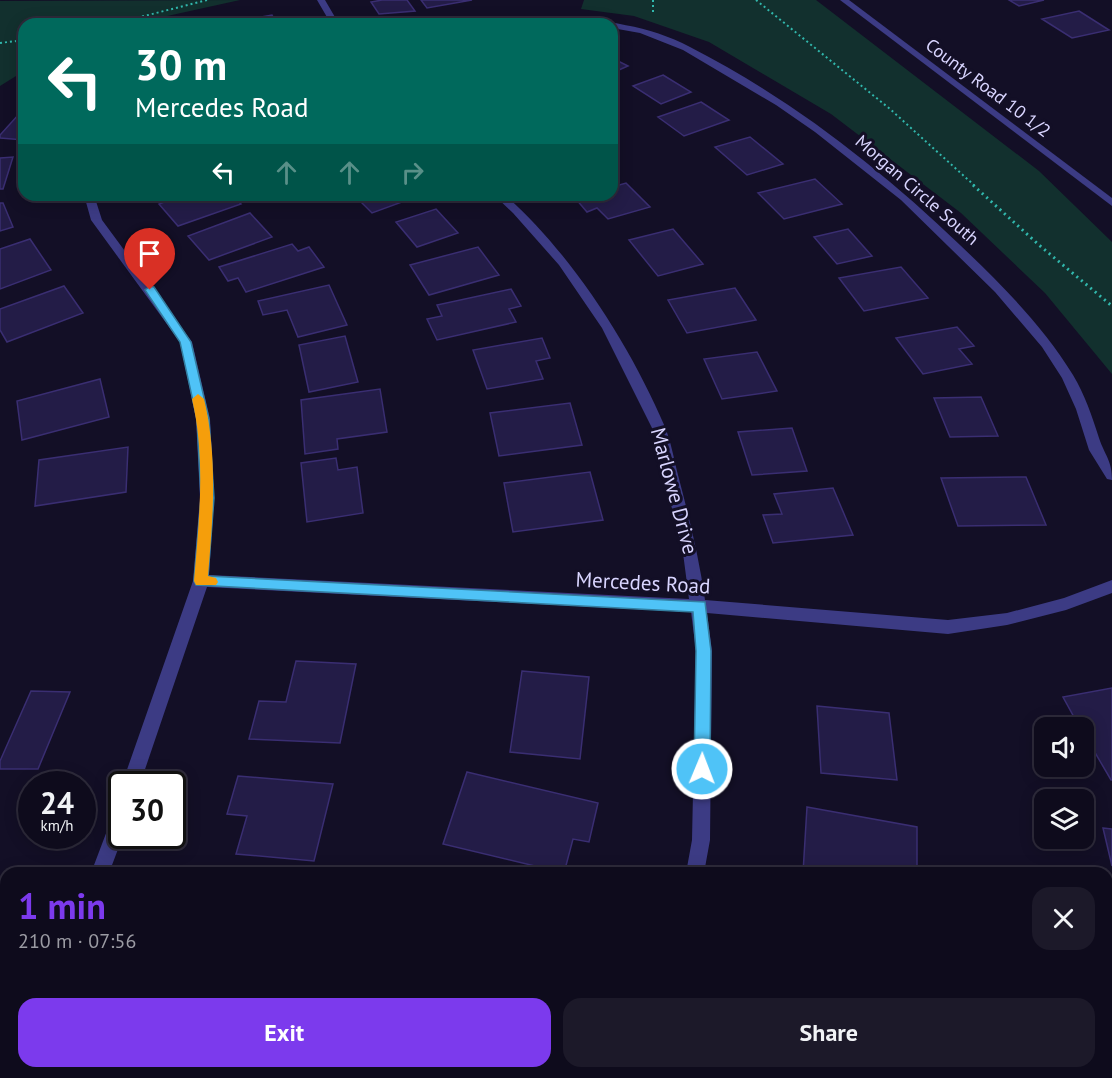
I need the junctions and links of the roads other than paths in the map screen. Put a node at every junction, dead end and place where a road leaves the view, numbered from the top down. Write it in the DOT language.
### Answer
graph roads {
  1 [pos="321,0"];
  2 [pos="844,0"];
  3 [pos="332,18"];
  4 [pos="618,26"];
  5 [pos="1072,172"];
  6 [pos="1112,195"];
  7 [pos="91,201"];
  8 [pos="506,201"];
  9 [pos="1112,203"];
  10 [pos="1112,216"];
  11 [pos="1112,475"];
  12 [pos="201,581"];
  13 [pos="1112,586"];
  14 [pos="700,606"];
  15 [pos="135,771"];
  16 [pos="109,849"];
  17 [pos="102,867"];
  18 [pos="696,867"];
  1 -- 3 [label="street"];
  2 -- 5 [label="street, County Road 10 1/2"];
  4 -- 11 [label="street, Morgan Circle South"];
  5 -- 6 [label="street"];
  5 -- 9 [label="street, County Road 10 1/2"];
  5 -- 10 [label="street"];
  7 -- 12 [label="street"];
  8 -- 14 [label="street, Marlowe Drive"];
  12 -- 14 [label="street, Mercedes Road"];
  12 -- 15 [label="street"];
  13 -- 14 [label="street, Mercedes Road"];
  14 -- 18 [label="street, Marlowe Drive"];
  16 -- 17 [label="street"];
}
